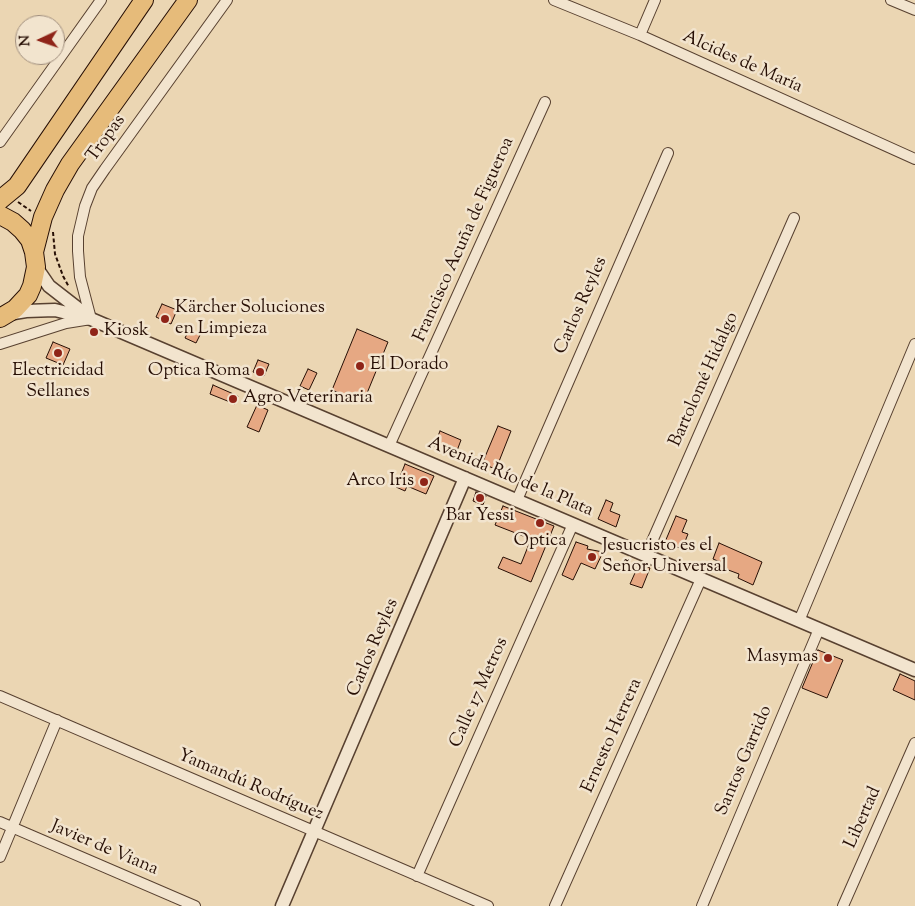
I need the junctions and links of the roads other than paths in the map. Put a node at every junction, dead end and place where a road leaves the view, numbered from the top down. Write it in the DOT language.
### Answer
graph roads {
  1 [pos="101,0"];
  2 [pos="144,0"];
  3 [pos="188,0"];
  4 [pos="227,0"];
  5 [pos="554,0"];
  6 [pos="655,0"];
  7 [pos="891,0"];
  8 [pos="915,10"];
  9 [pos="640,35"];
  10 [pos="544,102"];
  11 [pos="0,142"];
  12 [pos="668,153"];
  13 [pos="915,159"];
  14 [pos="5,196"];
  15 [pos="0,215"];
  16 [pos="794,218"];
  17 [pos="35,259"];
  18 [pos="3,316"];
  19 [pos="92,319"];
  20 [pos="0,344"];
  21 [pos="915,344"];
  22 [pos="390,446"];
  23 [pos="465,478"];
  24 [pos="516,500"];
  25 [pos="573,524"];
  26 [pos="646,555"];
  27 [pos="701,579"];
  28 [pos="799,621"];
  29 [pos="818,629"];
  30 [pos="915,670"];
  31 [pos="0,696"];
  32 [pos="57,720"];
  33 [pos="915,743"];
  34 [pos="0,822"];
  35 [pos="13,828"];
  36 [pos="315,831"];
  37 [pos="0,857"];
  38 [pos="417,876"];
  39 [pos="195,906"];
  40 [pos="282,906"];
  41 [pos="488,906"];
  42 [pos="555,906"];
  43 [pos="702,906"];
  44 [pos="843,906"];
  1 -- 11 [label="street"];
  2 -- 14 [label="highway"];
  3 -- 17 [label="highway"];
  4 -- 19 [label="street, Tropas"];
  5 -- 9 [label="street, Alcides de María"];
  6 -- 9 [label="street"];
  7 -- 8 [label="street"];
  9 -- 13 [label="street, Alcides de María"];
  10 -- 22 [label="street, Francisco Acuña de Figueroa"];
  12 -- 24 [label="street, Carlos Reyles"];
  15 -- 17 [label="highway"];
  16 -- 26 [label="street, Bartolomé Hidalgo"];
  17 -- 18 [label="highway"];
  17 -- 19 [label="street, Avenida Río de la Plata"];
  18 -- 19 [label="street, Avenida Río de la Plata"];
  19 -- 20 [label="street"];
  19 -- 22 [label="street, Avenida Río de la Plata"];
  21 -- 28 [label="street"];
  22 -- 23 [label="street, Avenida Río de la Plata"];
  23 -- 24 [label="street, Avenida Río de la Plata"];
  23 -- 36 [label="street, Carlos Reyles"];
  24 -- 25 [label="street, Avenida Río de la Plata"];
  25 -- 26 [label="street, Avenida Río de la Plata"];
  25 -- 38 [label="street, Calle 17 Metros"];
  26 -- 27 [label="street, Avenida Río de la Plata"];
  27 -- 28 [label="street, Avenida Río de la Plata"];
  27 -- 42 [label="street, Ernesto Herrera"];
  28 -- 29 [label="street, Avenida Río de la Plata"];
  29 -- 30 [label="street, Avenida Río de la Plata"];
  29 -- 43 [label="street, Santos Garrido"];
  31 -- 32 [label="street, Yamandú Rodríguez"];
  32 -- 35 [label="street"];
  32 -- 36 [label="street, Yamandú Rodríguez"];
  33 -- 44 [label="street, Libertad"];
  34 -- 35 [label="street, Javier de Viana"];
  35 -- 37 [label="street"];
  35 -- 39 [label="street, Javier de Viana"];
  36 -- 38 [label="street, Yamandú Rodríguez"];
  36 -- 40 [label="street, Carlos Reyles"];
  38 -- 41 [label="street, Yamandú Rodríguez"];
}
